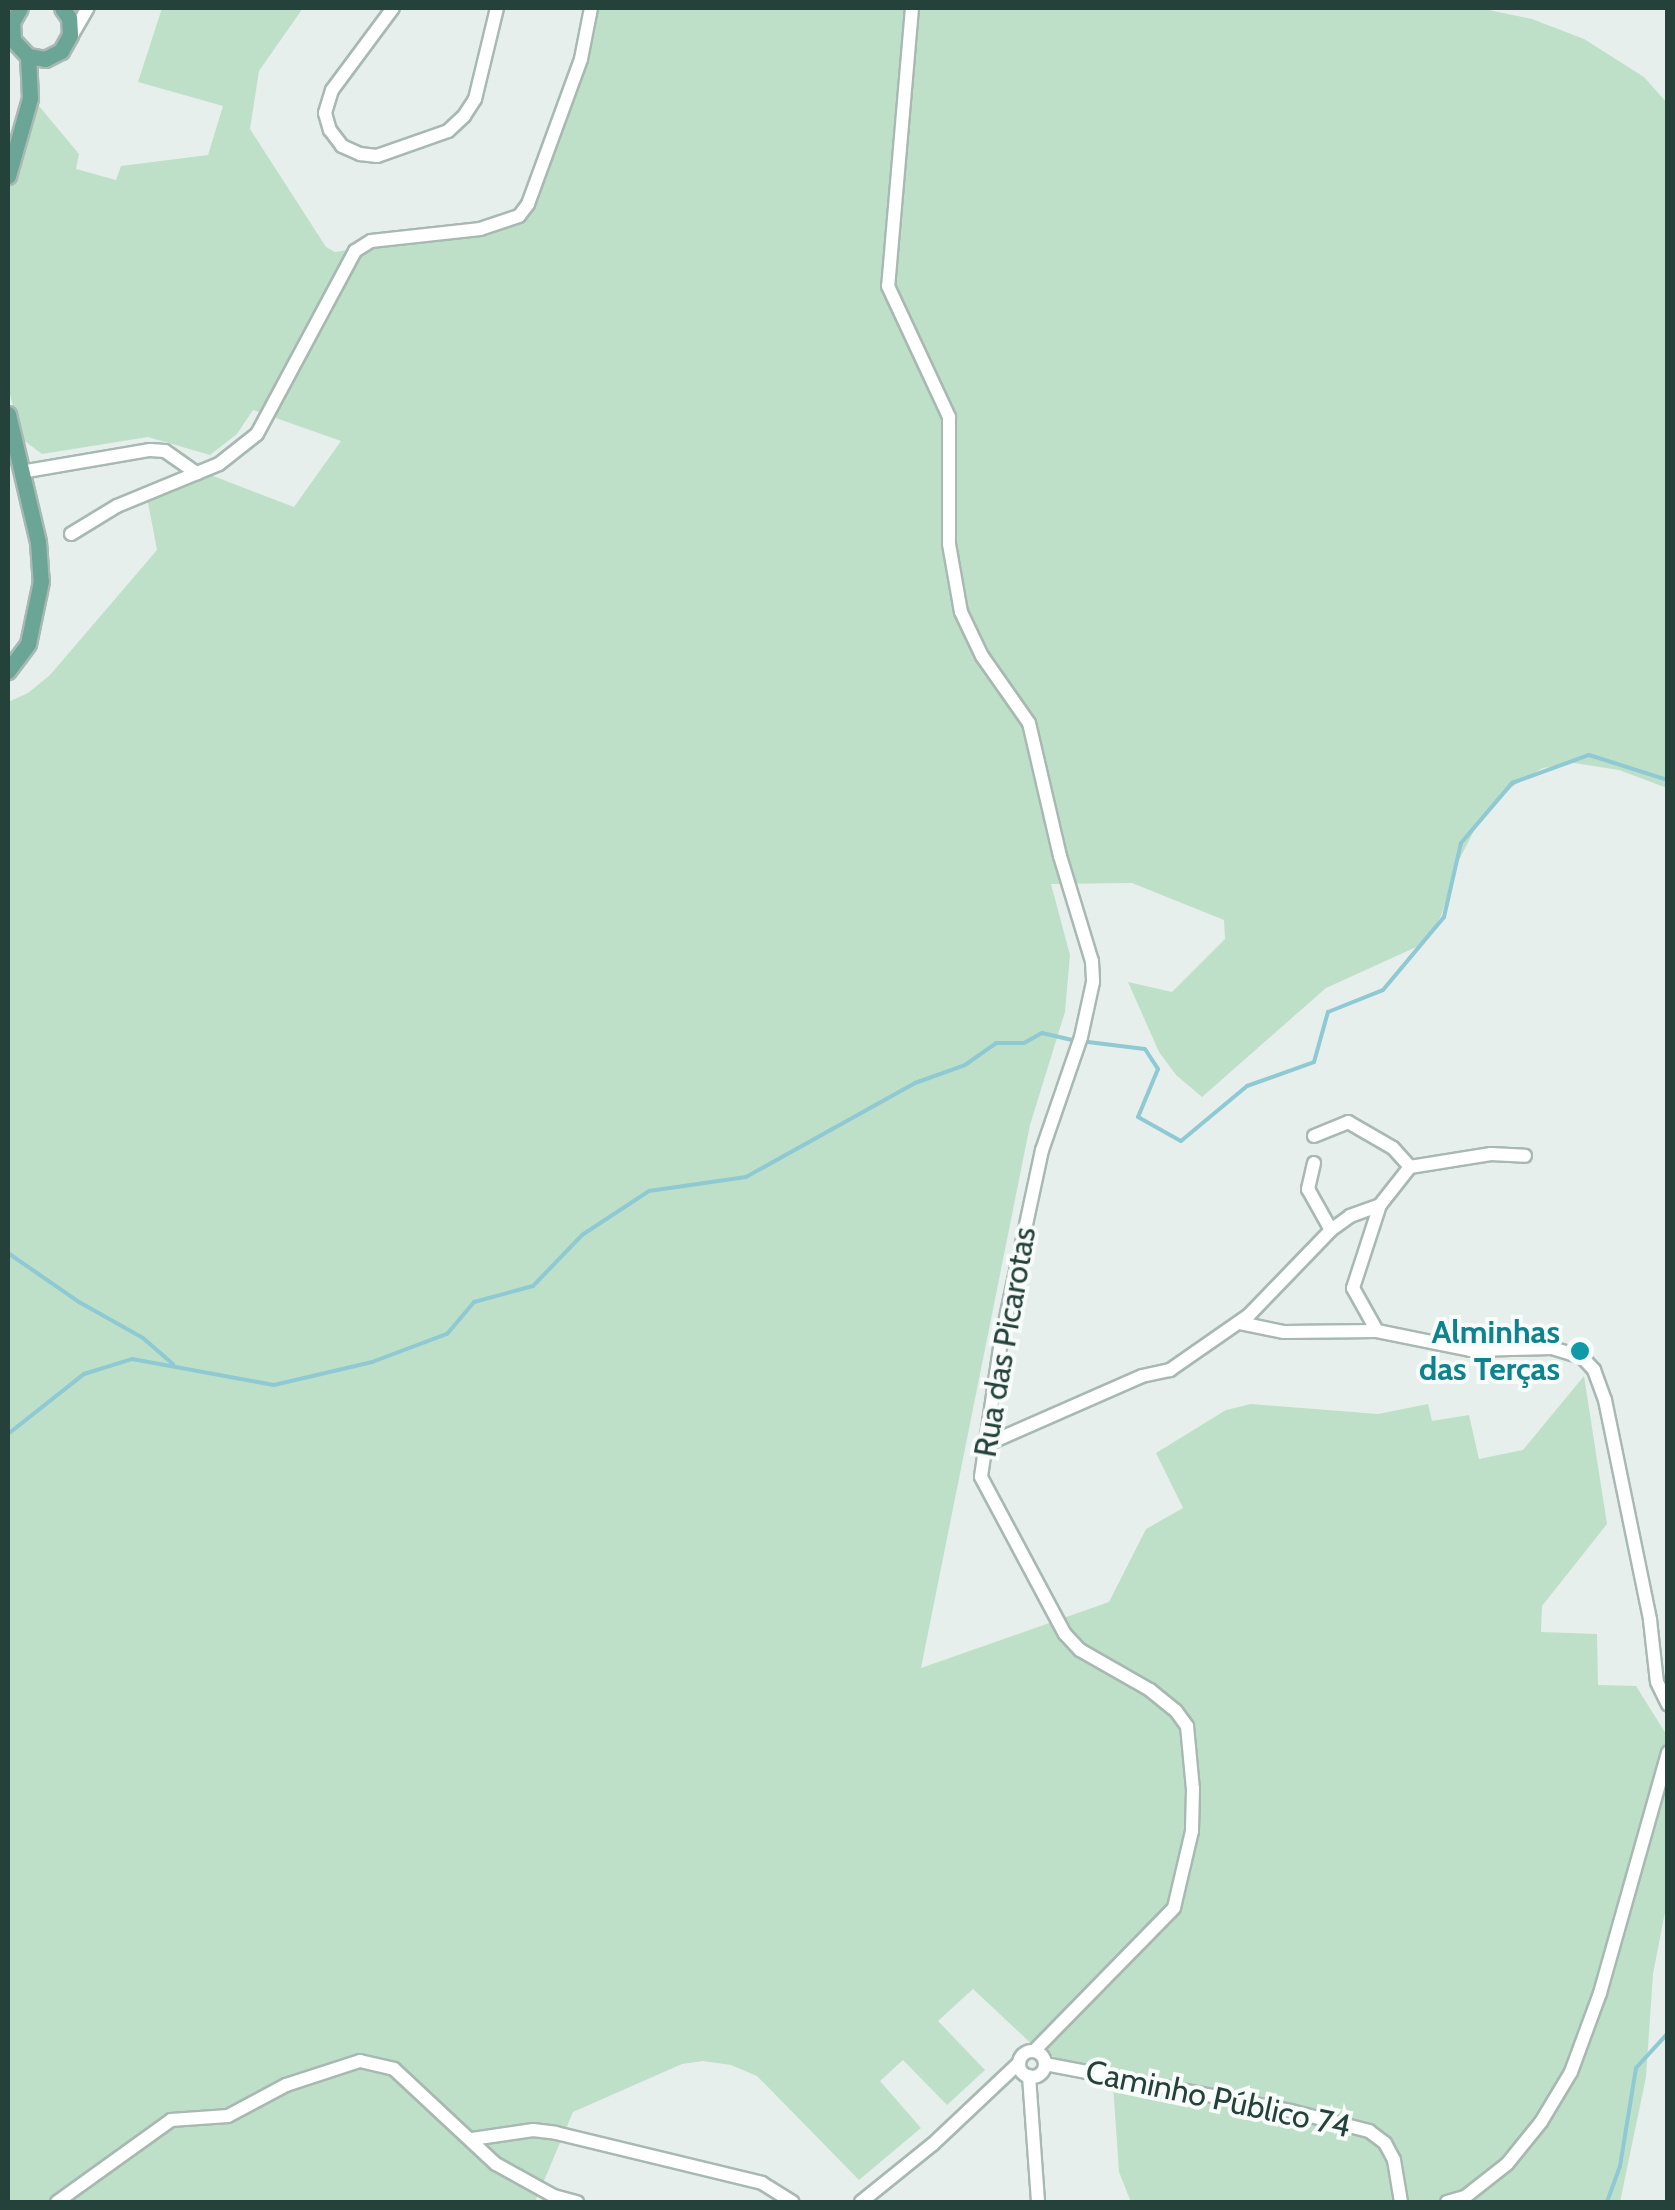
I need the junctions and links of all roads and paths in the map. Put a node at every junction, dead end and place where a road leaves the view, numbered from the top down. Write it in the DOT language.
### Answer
graph roads {
  1 [pos="18,8"];
  2 [pos="66,8"];
  3 [pos="88,8"];
  4 [pos="393,8"];
  5 [pos="497,8"];
  6 [pos="591,8"];
  7 [pos="912,8"];
  8 [pos="8,9"];
  9 [pos="67,44"];
  10 [pos="18,50"];
  11 [pos="53,56"];
  12 [pos="30,98"];
  13 [pos="8,176"];
  14 [pos="8,414"];
  15 [pos="21,472"];
  16 [pos="197,473"];
  17 [pos="71,534"];
  18 [pos="8,671"];
  19 [pos="1314,1136"];
  20 [pos="1525,1156"];
  21 [pos="1314,1162"];
  22 [pos="1410,1167"];
  23 [pos="1380,1204"];
  24 [pos="1331,1230"];
  25 [pos="1240,1323"];
  26 [pos="1376,1331"];
  27 [pos="985,1445"];
  28 [pos="1668,1705"];
  29 [pos="1668,1752"];
  30 [pos="1034,2051"];
  31 [pos="1019,2063"];
  32 [pos="1045,2064"];
  33 [pos="1029,2076"];
  34 [pos="472,2139"];
  35 [pos="57,2202"];
  36 [pos="577,2202"];
  37 [pos="792,2202"];
  38 [pos="861,2202"];
  39 [pos="1038,2202"];
  40 [pos="1401,2202"];
  41 [pos="1448,2202"];
  1 -- 8 [label="street"];
  1 -- 10 [label="main road"];
  2 -- 9 [label="main road"];
  3 -- 9 [label="street"];
  4 -- 5 [label="street"];
  6 -- 16 [label="street"];
  7 -- 27 [label="street, Rua das Picarotas"];
  9 -- 11 [label="main road"];
  10 -- 11 [label="main road"];
  10 -- 12 [label="main road"];
  11 -- 12 [label="main road"];
  12 -- 13 [label="main road"];
  14 -- 15 [label="main road"];
  15 -- 16 [label="street"];
  15 -- 18 [label="main road"];
  16 -- 17 [label="street"];
  19 -- 22 [label="street"];
  20 -- 22 [label="street"];
  21 -- 24 [label="street"];
  22 -- 23 [label="street"];
  23 -- 24 [label="street"];
  23 -- 26 [label="street"];
  24 -- 25 [label="street"];
  25 -- 26 [label="street"];
  25 -- 27 [label="street"];
  26 -- 28 [label="street"];
  27 -- 30 [label="street, Rua das Picarotas"];
  29 -- 41 [label="street"];
  30 -- 31 [label="street"];
  30 -- 32 [label="street"];
  31 -- 33 [label="street"];
  31 -- 38 [label="street"];
  32 -- 33 [label="street"];
  32 -- 40 [label="street, Caminho Público 74"];
  33 -- 39 [label="street"];
  34 -- 35 [label="street"];
  34 -- 36 [label="street"];
  34 -- 37 [label="street"];
}
